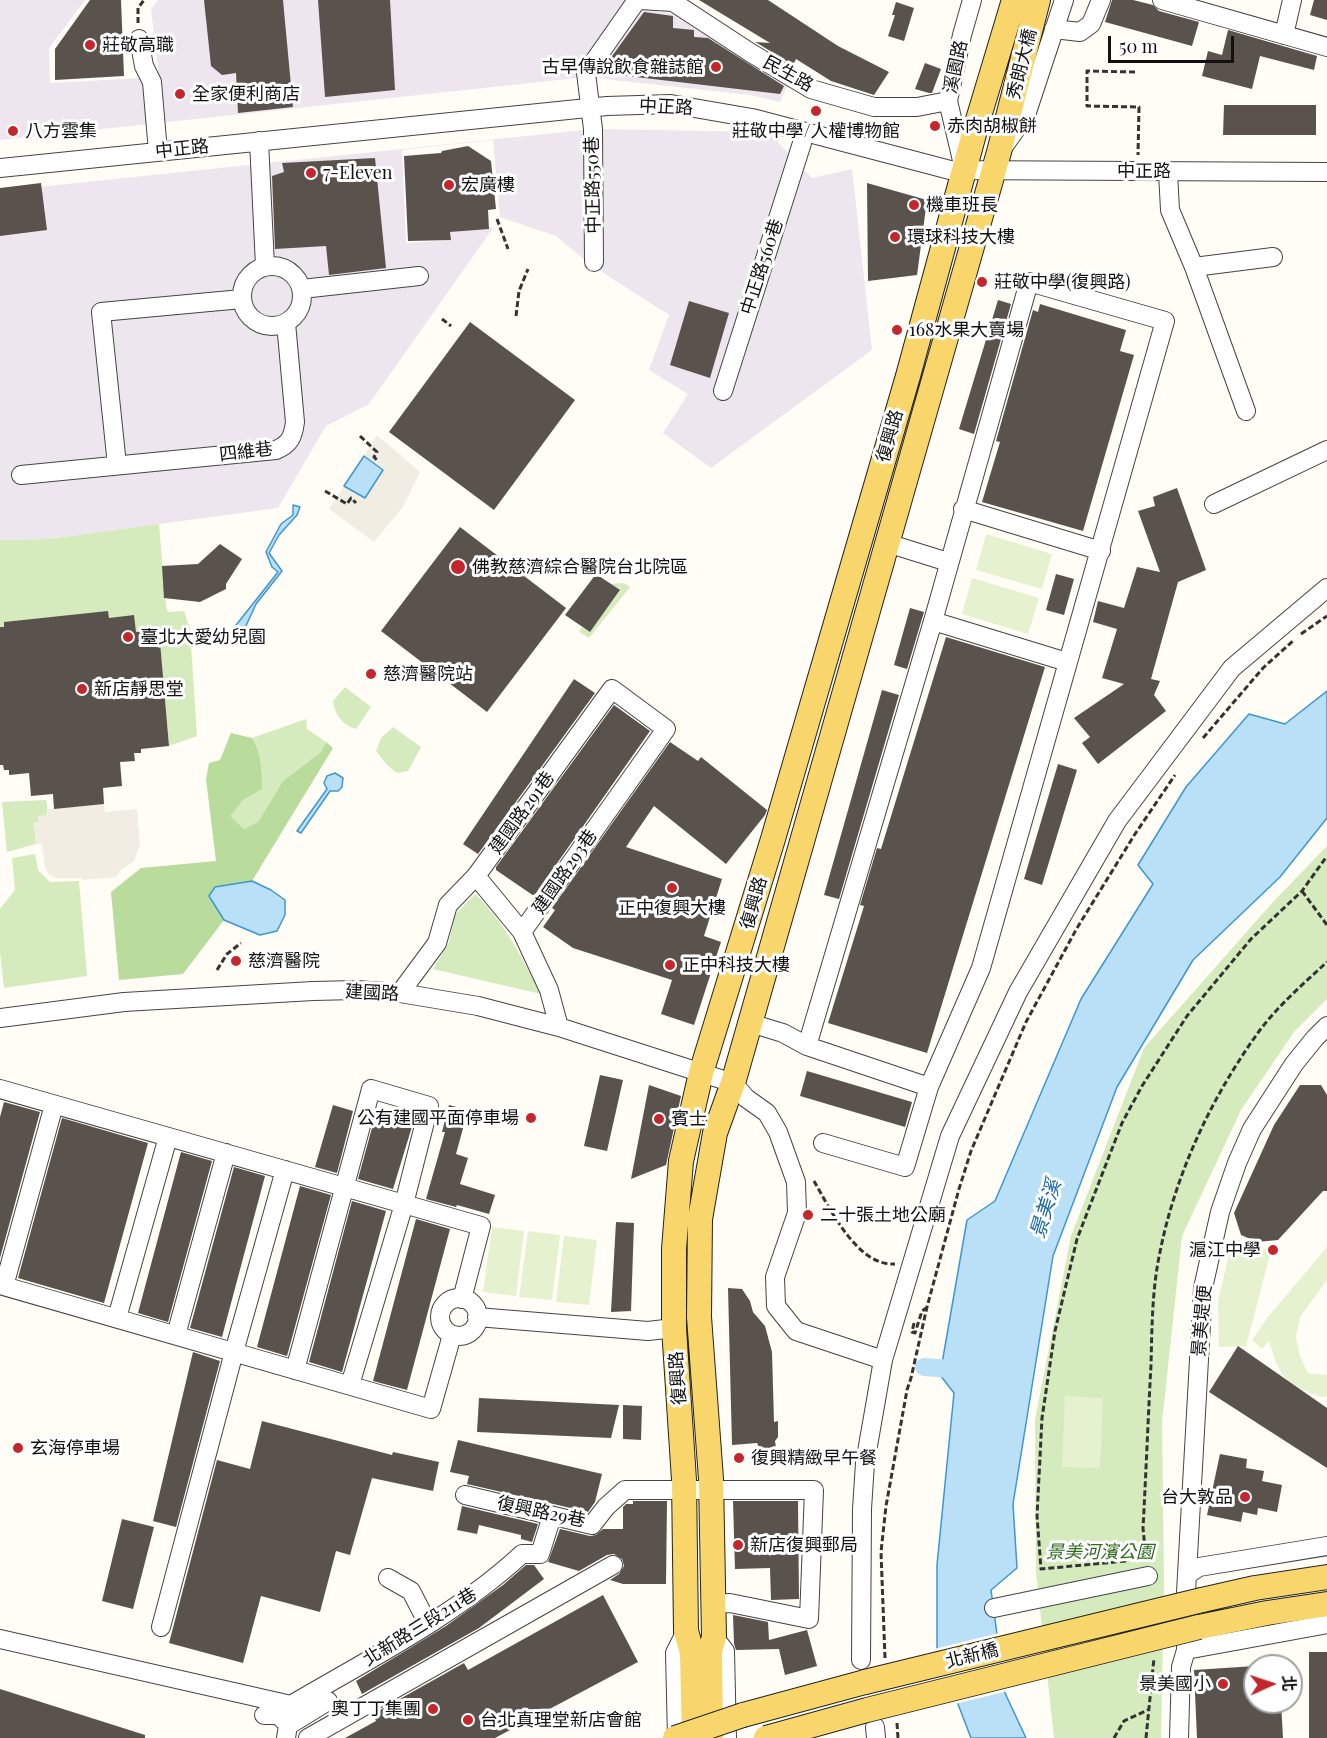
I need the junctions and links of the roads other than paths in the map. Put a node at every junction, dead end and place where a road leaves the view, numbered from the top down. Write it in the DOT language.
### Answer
graph roads {
  1 [pos="639,0"];
  2 [pos="972,0"];
  3 [pos="1014,0"];
  4 [pos="1038,0"];
  5 [pos="1052,0"];
  6 [pos="1064,0"];
  7 [pos="1101,0"];
  8 [pos="1162,0"];
  9 [pos="1292,0"];
  10 [pos="1054,29"];
  11 [pos="1284,35"];
  12 [pos="139,39"];
  13 [pos="1327,47"];
  14 [pos="948,101"];
  15 [pos="590,107"];
  16 [pos="977,123"];
  17 [pos="1006,129"];
  18 [pos="259,141"];
  19 [pos="802,143"];
  20 [pos="158,152"];
  21 [pos="997,161"];
  22 [pos="0,168"];
  23 [pos="964,170"];
  24 [pos="1168,172"];
  25 [pos="1327,172"];
  26 [pos="1273,257"];
  27 [pos="594,262"];
  28 [pos="265,266"];
  29 [pos="1194,267"];
  30 [pos="419,276"];
  31 [pos="302,289"];
  32 [pos="242,299"];
  33 [pos="286,323"];
  34 [pos="723,391"];
  35 [pos="1246,411"];
  36 [pos="1327,450"];
  37 [pos="117,465"];
  38 [pos="21,475"];
  39 [pos="1214,504"];
  40 [pos="963,509"];
  41 [pos="887,543"];
  42 [pos="1101,551"];
  43 [pos="948,562"];
  44 [pos="1327,588"];
  45 [pos="933,621"];
  46 [pos="1067,662"];
  47 [pos="666,729"];
  48 [pos="476,876"];
  49 [pos="522,932"];
  50 [pos="400,993"];
  51 [pos="0,1018"];
  52 [pos="750,1023"];
  53 [pos="1327,1026"];
  54 [pos="559,1027"];
  55 [pos="807,1046"];
  56 [pos="701,1073"];
  57 [pos="733,1083"];
  58 [pos="929,1087"];
  59 [pos="0,1089"];
  60 [pos="54,1105"];
  61 [pos="168,1137"];
  62 [pos="823,1143"];
  63 [pos="226,1153"];
  64 [pos="285,1170"];
  65 [pos="343,1187"];
  66 [pos="404,1204"];
  67 [pos="2,1285"];
  68 [pos="462,1299"];
  69 [pos="477,1317"];
  70 [pos="117,1318"];
  71 [pos="674,1328"];
  72 [pos="176,1335"];
  73 [pos="452,1335"];
  74 [pos="234,1352"];
  75 [pos="883,1360"];
  76 [pos="295,1370"];
  77 [pos="350,1385"];
  78 [pos="684,1490"];
  79 [pos="712,1490"];
  80 [pos="465,1495"];
  81 [pos="552,1516"];
  82 [pos="1327,1546"];
  83 [pos="613,1565"];
  84 [pos="1148,1576"];
  85 [pos="1327,1577"];
  86 [pos="388,1578"];
  87 [pos="1191,1589"];
  88 [pos="713,1604"];
  89 [pos="1327,1604"];
  90 [pos="994,1608"];
  91 [pos="428,1624"];
  92 [pos="1327,1624"];
  93 [pos="161,1627"];
  94 [pos="686,1631"];
  95 [pos="714,1637"];
  96 [pos="1191,1639"];
  97 [pos="3,1649"];
  98 [pos="861,1660"];
  99 [pos="328,1701"];
  100 [pos="291,1705"];
  101 [pos="264,1715"];
  102 [pos="287,1731"];
  103 [pos="308,1738"];
  104 [pos="676,1738"];
  105 [pos="694,1738"];
  106 [pos="711,1738"];
  107 [pos="727,1738"];
  108 [pos="766,1738"];
  109 [pos="1179,1738"];
  1 -- 14 [label="street, 民生路"];
  1 -- 15 [label="street, 中正路550巷"];
  2 -- 14 [label="street, 溪園路"];
  3 -- 16 [label="main road, 秀朗大橋"];
  4 -- 17 [label="main road, 秀朗大橋"];
  5 -- 17 [label="street"];
  6 -- 10 [label="street"];
  7 -- 10 [label="street"];
  8 -- 11 [label="street"];
  9 -- 11 [label="street"];
  10 -- 21 [label="street"];
  11 -- 13 [label="street"];
  12 -- 20 [label="street"];
  14 -- 23 [label="street, 溪園路"];
  15 -- 18 [label="street, 中正路"];
  15 -- 23 [label="street, 中正路"];
  15 -- 27 [label="street, 中正路550巷"];
  16 -- 23 [label="main road, 復興路"];
  17 -- 21 [label="main road, 復興路"];
  18 -- 20 [label="street, 中正路"];
  18 -- 28 [label="street"];
  19 -- 34 [label="street, 中正路560巷"];
  20 -- 22 [label="street, 中正路"];
  21 -- 23 [label="street, 中正路"];
  21 -- 24 [label="street, 中正路"];
  21 -- 41 [label="main road, 復興路"];
  23 -- 56 [label="main road, 復興路"];
  24 -- 25 [label="street, 中正路"];
  24 -- 29 [label="street"];
  26 -- 29 [label="street"];
  28 -- 31 [label="street"];
  28 -- 32 [label="street"];
  29 -- 35 [label="street"];
  30 -- 31 [label="street"];
  31 -- 33 [label="street"];
  32 -- 33 [label="street"];
  32 -- 37 [label="street"];
  33 -- 37 [label="street, 四維巷"];
  36 -- 39 [label="street"];
  37 -- 38 [label="street, 四維巷"];
  40 -- 42 [label="street"];
  40 -- 42 [label="street"];
  40 -- 43 [label="street"];
  41 -- 43 [label="street"];
  41 -- 52 [label="main road, 復興路"];
  42 -- 46 [label="street"];
  43 -- 45 [label="street"];
  44 -- 75 [label="street"];
  45 -- 46 [label="street"];
  45 -- 55 [label="street"];
  46 -- 58 [label="street"];
  47 -- 48 [label="street, 建國路291巷"];
  47 -- 49 [label="street, 建國路293巷"];
  48 -- 49 [label="street"];
  48 -- 50 [label="street, 建國路291巷"];
  49 -- 54 [label="street, 建國路293巷"];
  50 -- 51 [label="street, 建國路"];
  50 -- 54 [label="street, 建國路"];
  52 -- 55 [label="street"];
  52 -- 57 [label="main road, 復興路"];
  53 -- 87 [label="street, 景美堤便"];
  54 -- 56 [label="street, 建國路"];
  55 -- 58 [label="street"];
  56 -- 57 [label="street, 建國路"];
  56 -- 71 [label="main road, 復興路"];
  57 -- 75 [label="street"];
  57 -- 79 [label="main road, 復興路"];
  58 -- 62 [label="street"];
  59 -- 60 [label="street"];
  60 -- 61 [label="street"];
  60 -- 67 [label="street"];
  61 -- 63 [label="street"];
  61 -- 70 [label="street"];
  63 -- 64 [label="street"];
  63 -- 72 [label="street"];
  64 -- 65 [label="street"];
  64 -- 74 [label="street"];
  65 -- 66 [label="street"];
  65 -- 66 [label="street"];
  65 -- 76 [label="street"];
  66 -- 68 [label="street"];
  66 -- 77 [label="street"];
  67 -- 70 [label="street"];
  68 -- 69 [label="street"];
  68 -- 73 [label="street"];
  69 -- 71 [label="street"];
  69 -- 73 [label="street"];
  70 -- 72 [label="street"];
  71 -- 78 [label="main road, 復興路"];
  72 -- 74 [label="street"];
  73 -- 77 [label="street"];
  74 -- 76 [label="street"];
  74 -- 93 [label="street"];
  75 -- 98 [label="street"];
  76 -- 77 [label="street"];
  78 -- 79 [label="street, 復興路29巷"];
  78 -- 81 [label="street, 復興路29巷"];
  78 -- 94 [label="main road, 復興路"];
  79 -- 88 [label="main road, 復興路"];
  79 -- 88 [label="street, 復興路29巷"];
  80 -- 81 [label="street, 復興路29巷"];
  81 -- 91 [label="street, 北新路三段211巷"];
  82 -- 87 [label="street"];
  83 -- 103 [label="street"];
  84 -- 90 [label="street"];
  85 -- 87 [label="main road, 北新橋"];
  86 -- 91 [label="street"];
  87 -- 104 [label="main road, 北新橋, bridge"];
  88 -- 95 [label="main road, 復興路"];
  89 -- 96 [label="main road, 北新橋"];
  91 -- 100 [label="street, 北新路三段211巷"];
  92 -- 96 [label="street"];
  94 -- 104 [label="street"];
  94 -- 105 [label="main road, 復興路"];
  95 -- 106 [label="main road, 復興路"];
  95 -- 107 [label="street"];
  96 -- 108 [label="main road, 北新橋, bridge"];
  96 -- 109 [label="street"];
  97 -- 100 [label="street"];
  99 -- 102 [label="street"];
  100 -- 102 [label="street"];
  101 -- 102 [label="street"];
}
